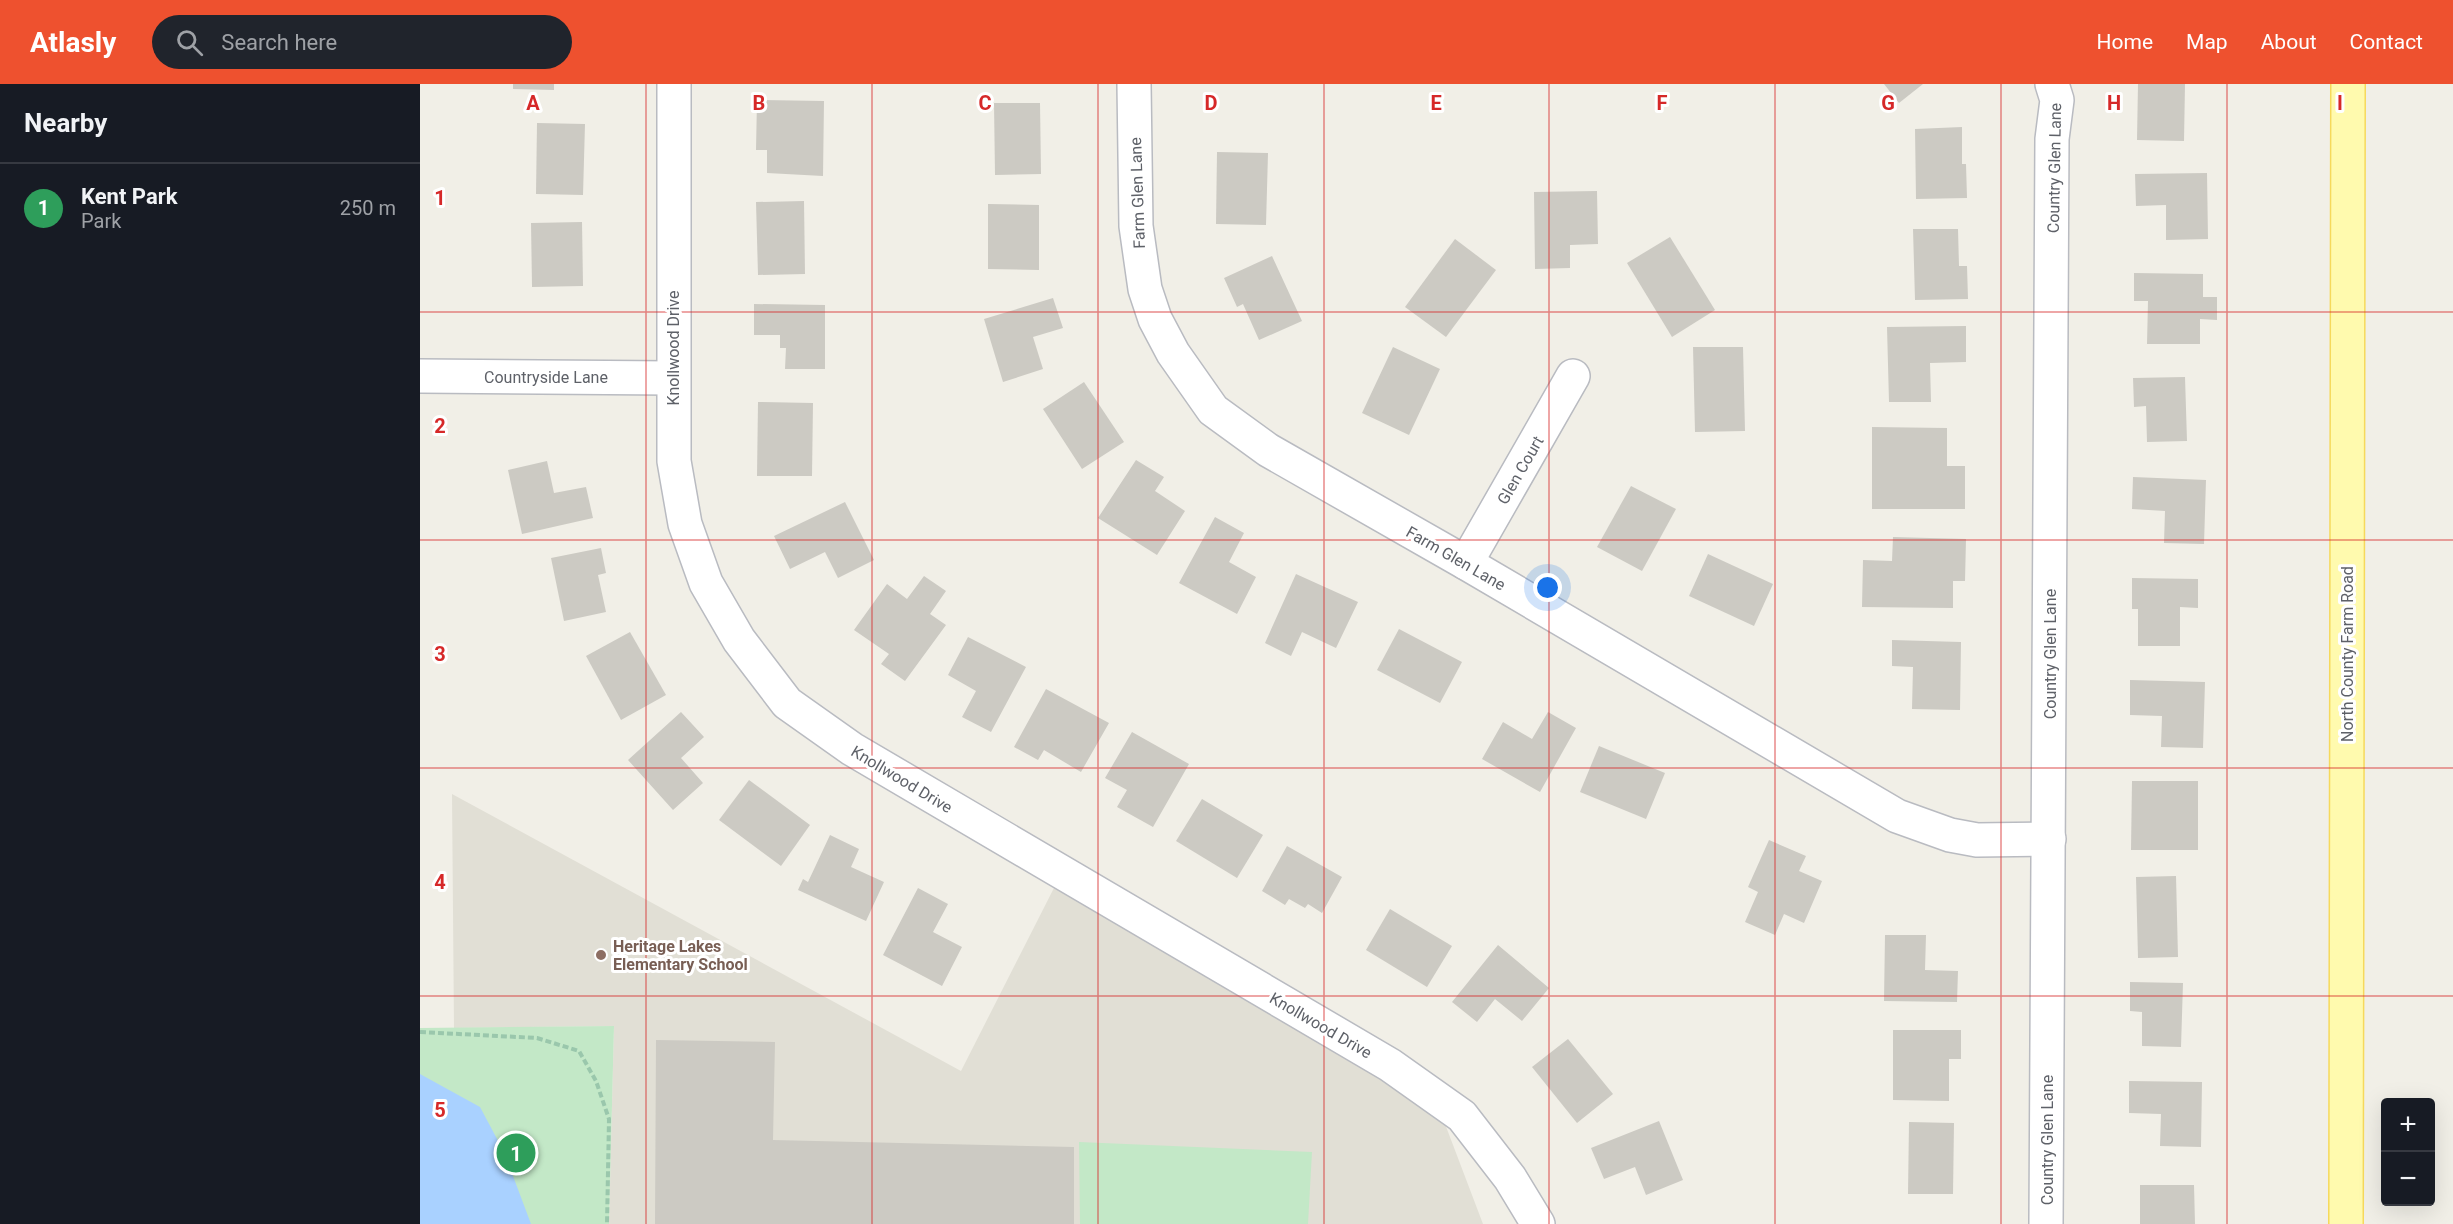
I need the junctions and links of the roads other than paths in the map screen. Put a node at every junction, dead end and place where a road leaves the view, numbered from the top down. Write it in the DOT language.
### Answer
graph roads {
  1 [pos="674,84"];
  2 [pos="1134,84"];
  3 [pos="2052,84"];
  4 [pos="2348,84"];
  5 [pos="420,376"];
  6 [pos="1573,376"];
  7 [pos="672,378"];
  8 [pos="1467,563"];
  9 [pos="2049,839"];
  10 [pos="1538,1224"];
  11 [pos="2046,1224"];
  12 [pos="2346,1224"];
  1 -- 7 [label="street, Knollwood Drive"];
  2 -- 8 [label="street, Farm Glen Lane"];
  3 -- 9 [label="street, Country Glen Lane"];
  4 -- 12 [label="main road, North County Farm Road"];
  5 -- 7 [label="street, Countryside Lane"];
  6 -- 8 [label="street, Glen Court"];
  7 -- 10 [label="street, Knollwood Drive"];
  8 -- 9 [label="street, Farm Glen Lane"];
  9 -- 11 [label="street, Country Glen Lane"];
}
